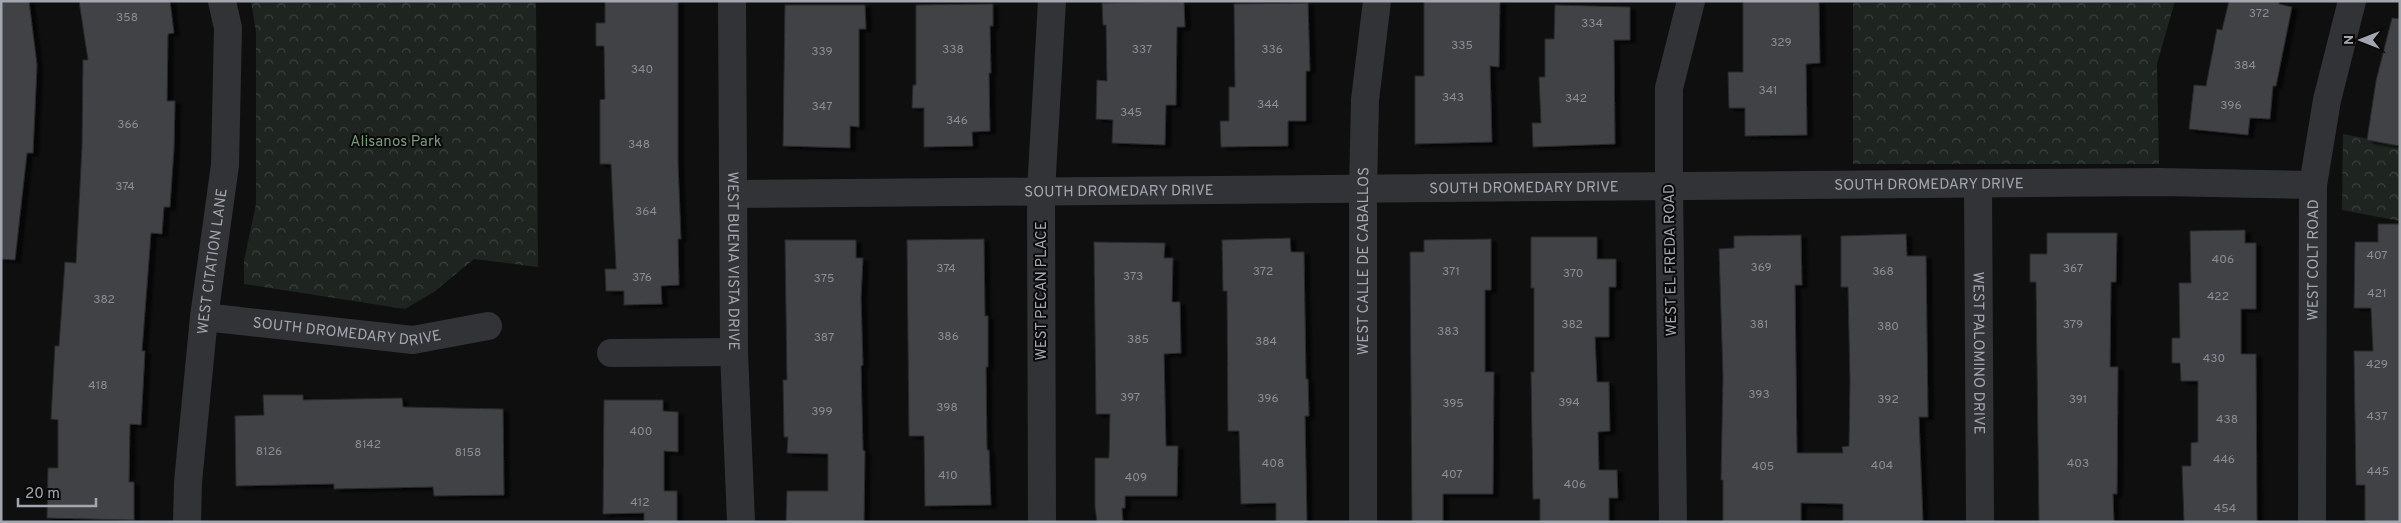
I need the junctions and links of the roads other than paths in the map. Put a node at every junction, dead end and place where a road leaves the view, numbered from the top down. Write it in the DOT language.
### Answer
graph roads {
  1 [pos="222,1"];
  2 [pos="732,1"];
  3 [pos="1052,1"];
  4 [pos="1377,1"];
  5 [pos="1691,1"];
  6 [pos="2352,1"];
  7 [pos="1978,184"];
  8 [pos="2313,185"];
  9 [pos="1669,186"];
  10 [pos="1362,189"];
  11 [pos="1041,192"];
  12 [pos="734,194"];
  13 [pos="204,317"];
  14 [pos="488,326"];
  15 [pos="734,352"];
  16 [pos="611,353"];
  17 [pos="187,522"];
  18 [pos="741,522"];
  19 [pos="1042,522"];
  20 [pos="1363,522"];
  21 [pos="1674,522"];
  22 [pos="1980,522"];
  23 [pos="2312,522"];
  1 -- 13 [label="street, WEST CITATION LANE"];
  2 -- 12 [label="street, WEST BUENA VISTA DRIVE"];
  3 -- 11 [label="street, WEST PECAN PLACE"];
  4 -- 10 [label="street, WEST CALLE DE CABALLOS"];
  5 -- 9 [label="street, WEST EL FREDA ROAD"];
  6 -- 8 [label="street, WEST COLT ROAD"];
  7 -- 8 [label="street, SOUTH DROMEDARY DRIVE"];
  7 -- 9 [label="street, SOUTH DROMEDARY DRIVE"];
  7 -- 22 [label="street, WEST PALOMINO DRIVE"];
  8 -- 23 [label="street, WEST COLT ROAD"];
  9 -- 10 [label="street, SOUTH DROMEDARY DRIVE"];
  9 -- 21 [label="street, WEST EL FREDA ROAD"];
  10 -- 11 [label="street, SOUTH DROMEDARY DRIVE"];
  10 -- 20 [label="street, WEST CALLE DE CABALLOS"];
  11 -- 12 [label="street, SOUTH DROMEDARY DRIVE"];
  11 -- 19 [label="street, WEST PECAN PLACE"];
  12 -- 15 [label="street, WEST BUENA VISTA DRIVE"];
  13 -- 14 [label="street, SOUTH DROMEDARY DRIVE"];
  13 -- 17 [label="street, WEST CITATION LANE"];
  15 -- 16 [label="street"];
  15 -- 18 [label="street, WEST BUENA VISTA DRIVE"];
}
